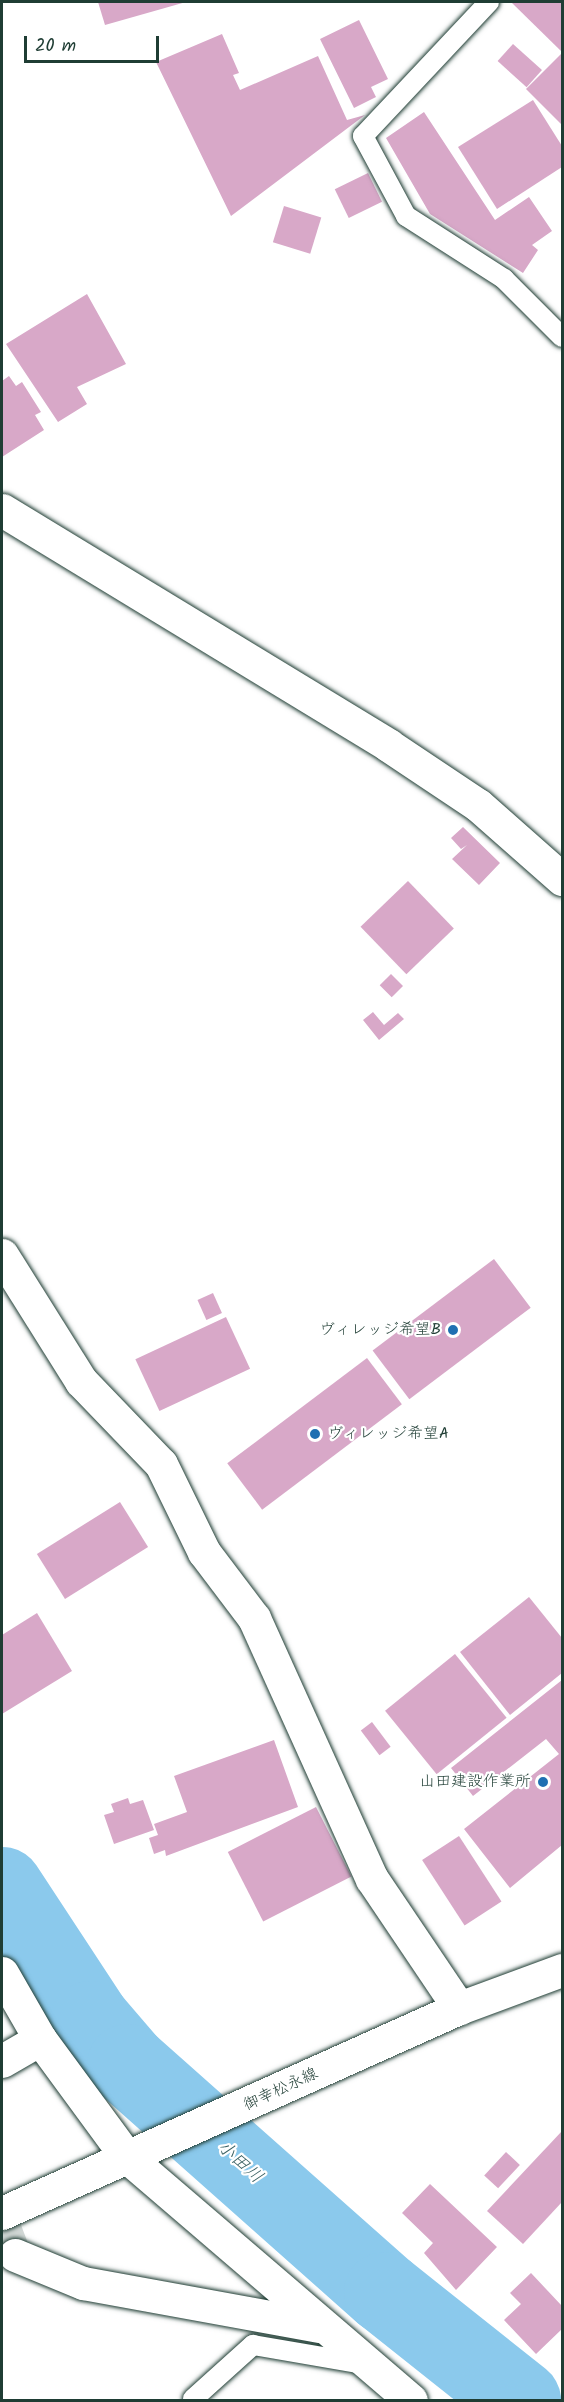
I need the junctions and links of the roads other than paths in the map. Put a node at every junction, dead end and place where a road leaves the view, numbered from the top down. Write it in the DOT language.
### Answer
graph roads {
  1 [pos="489,2"];
  2 [pos="562,337"];
  3 [pos="2,510"];
  4 [pos="562,879"];
  5 [pos="2,1255"];
  6 [pos="562,1971"];
  7 [pos="2,1973"];
  8 [pos="459,2008"];
  9 [pos="40,2039"];
  10 [pos="2,2061"];
  11 [pos="139,2150"];
  12 [pos="2,2213"];
  13 [pos="15,2255"];
  14 [pos="323,2326"];
  15 [pos="364,2364"];
  16 [pos="193,2399"];
  17 [pos="411,2400"];
  1 -- 2 [label="lane"];
  3 -- 4 [label="street"];
  5 -- 8 [label="street"];
  6 -- 8 [label="street, 御幸松永線"];
  7 -- 9 [label="street"];
  8 -- 11 [label="street, 御幸松永線"];
  9 -- 10 [label="street"];
  9 -- 11 [label="street"];
  11 -- 12 [label="street, 御幸松永線"];
  11 -- 14 [label="street"];
  13 -- 14 [label="street"];
  14 -- 15 [label="street"];
  15 -- 16 [label="lane"];
  15 -- 17 [label="street"];
}
